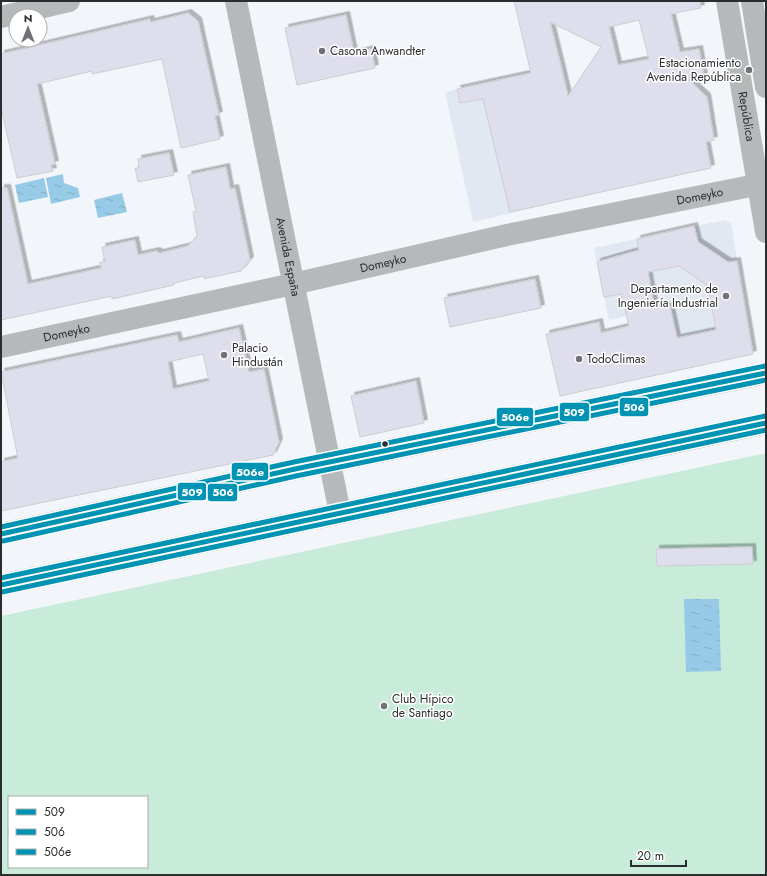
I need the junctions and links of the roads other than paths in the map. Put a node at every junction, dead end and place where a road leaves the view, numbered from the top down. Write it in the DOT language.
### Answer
graph roads {
  1 [pos="69,1"];
  2 [pos="236,1"];
  3 [pos="727,1"];
  4 [pos="752,1"];
  5 [pos="1,17"];
  6 [pos="766,87"];
  7 [pos="762,184"];
  8 [pos="766,232"];
  9 [pos="293,284"];
  10 [pos="1,347"];
  11 [pos="766,373"];
  12 [pos="766,423"];
  13 [pos="330,462"];
  14 [pos="340,513"];
  15 [pos="1,534"];
  16 [pos="1,586"];
  1 -- 5 [label="street"];
  2 -- 9 [label="street, Avenida España"];
  3 -- 7 [label="street, República"];
  4 -- 6 [label="street, República"];
  7 -- 8 [label="street, República"];
  7 -- 9 [label="street, Domeyko"];
  9 -- 10 [label="street, Domeyko"];
  9 -- 13 [label="street, Avenida España"];
  11 -- 13 [label="main road"];
  12 -- 14 [label="main road"];
  13 -- 14 [label="street, Avenida España"];
  13 -- 15 [label="main road"];
  14 -- 16 [label="main road"];
}
